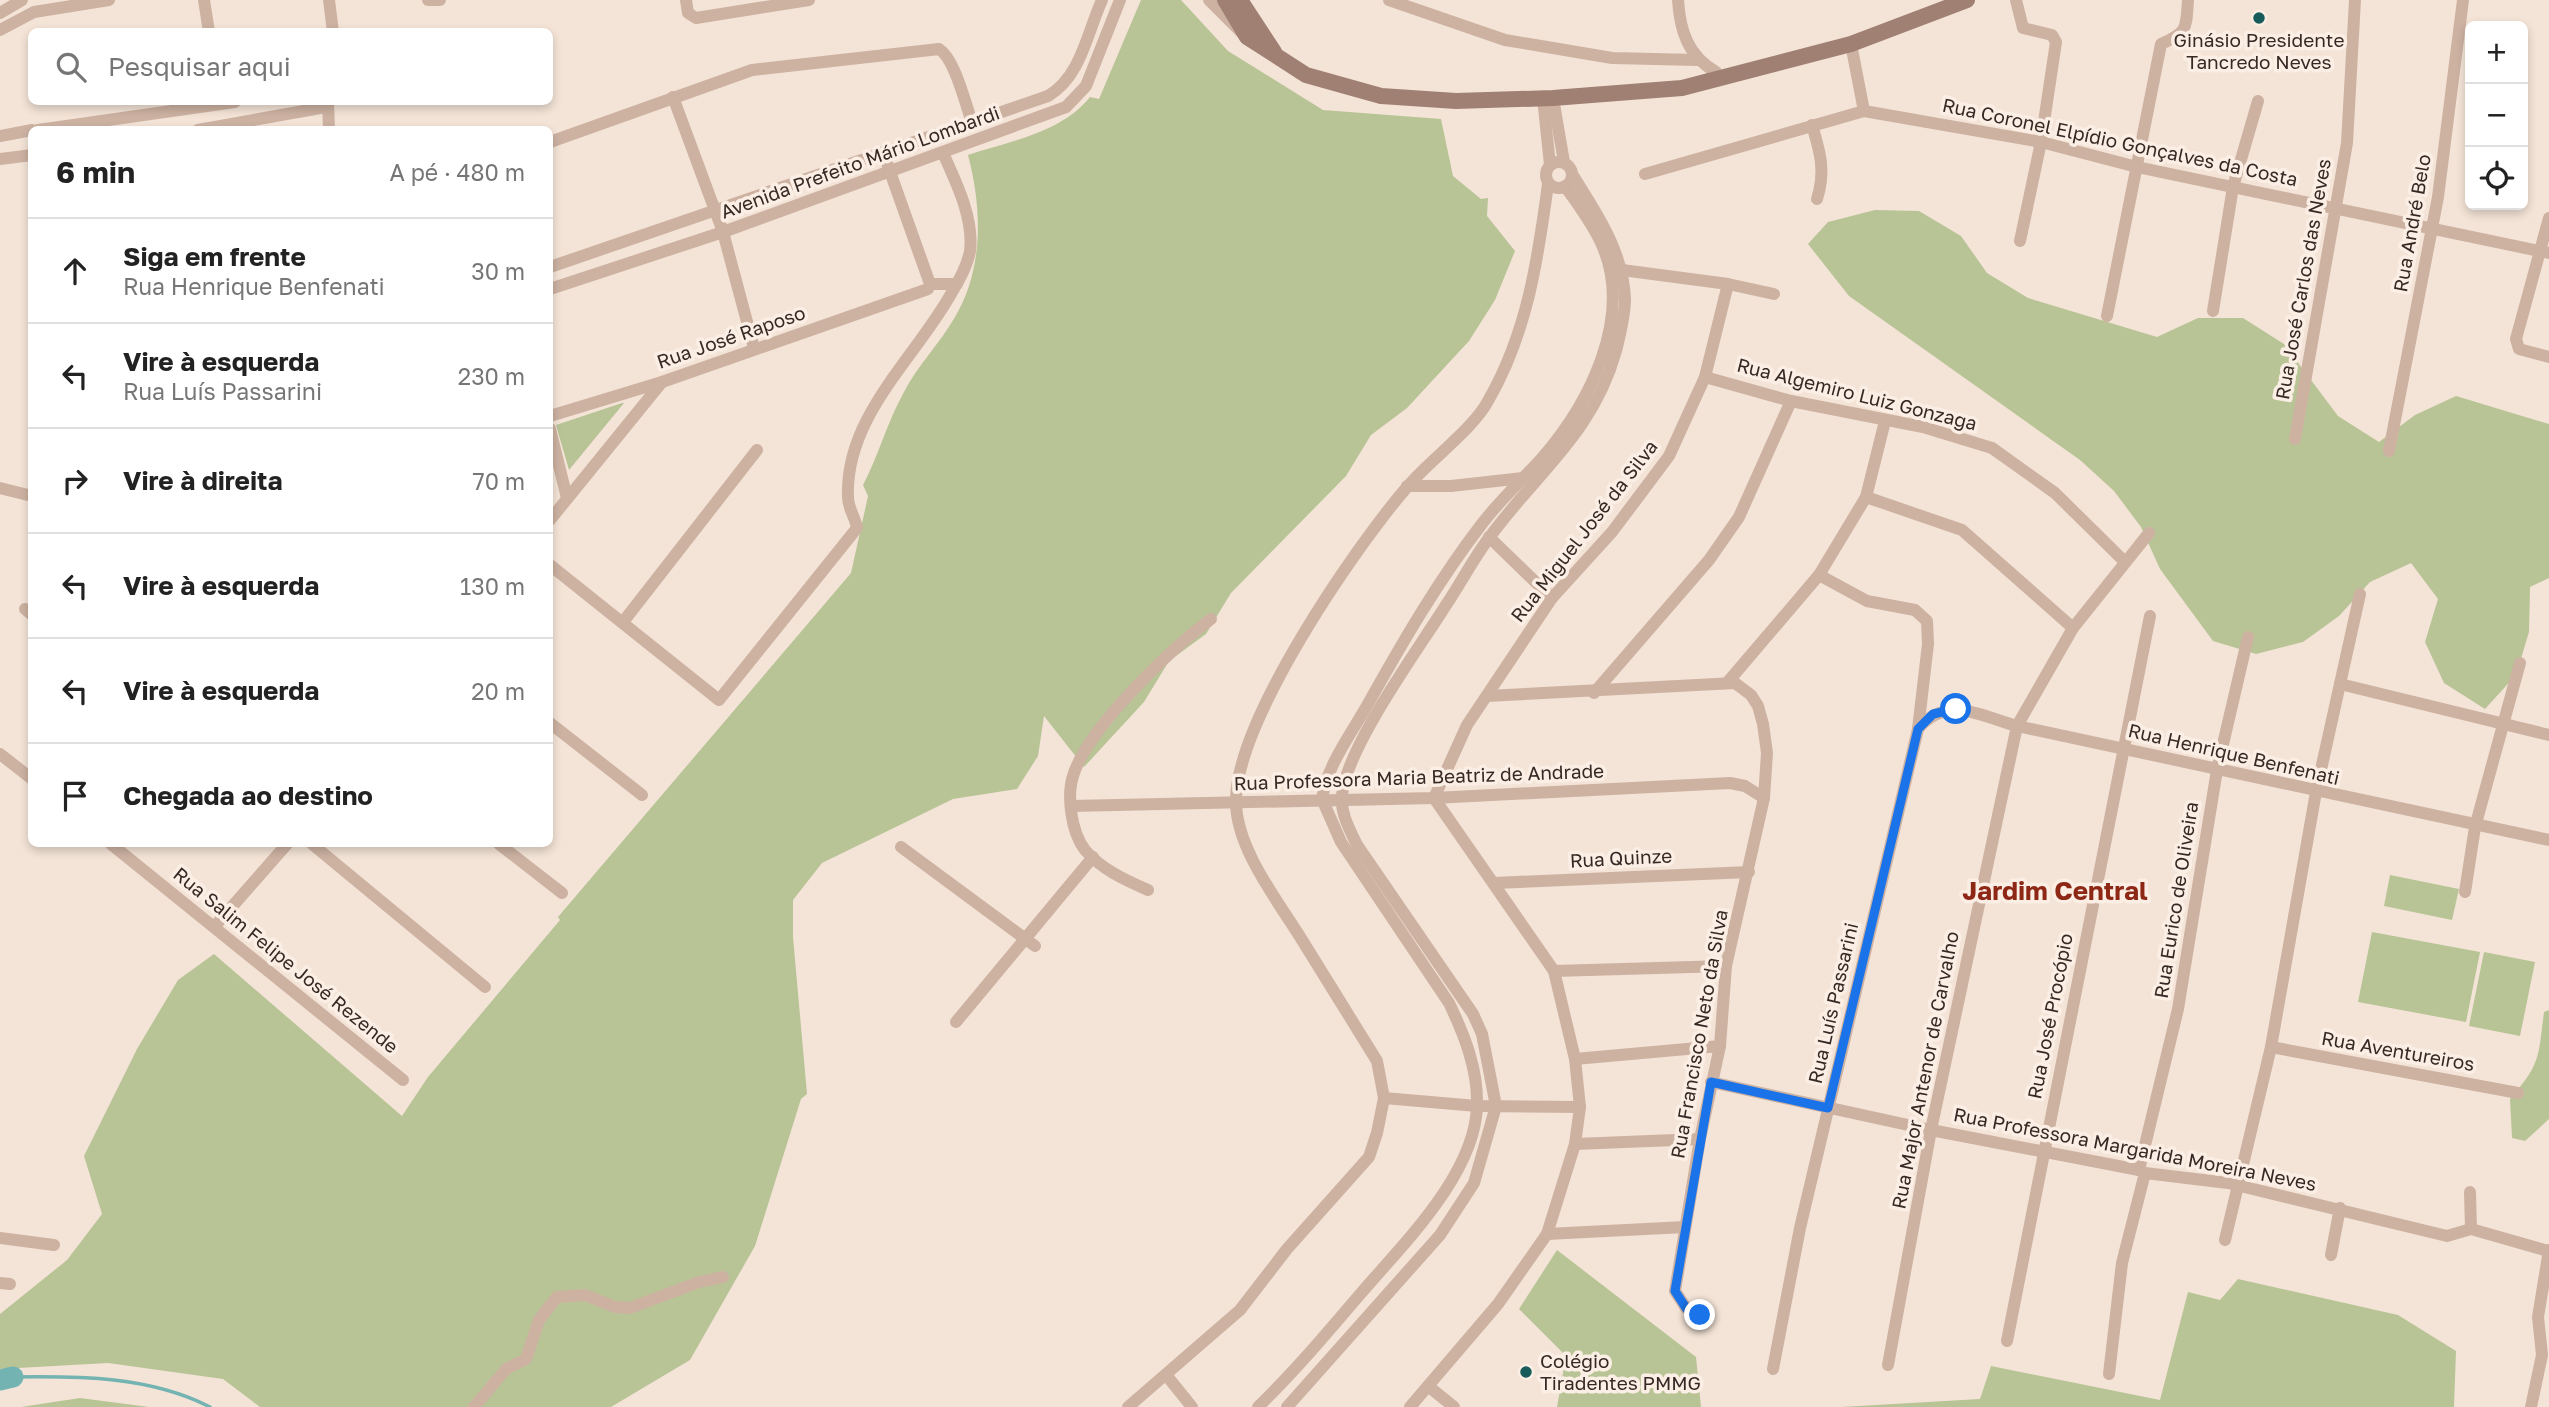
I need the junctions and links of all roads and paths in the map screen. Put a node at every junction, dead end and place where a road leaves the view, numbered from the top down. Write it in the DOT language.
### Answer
graph roads {
  1 [pos="22,0"];
  2 [pos="109,0"];
  3 [pos="204,0"];
  4 [pos="329,0"];
  5 [pos="428,0"];
  6 [pos="440,0"];
  7 [pos="686,0"];
  8 [pos="809,0"];
  9 [pos="1102,0"];
  10 [pos="1120,0"];
  11 [pos="1209,0"];
  12 [pos="1226,0"];
  13 [pos="1240,0"];
  14 [pos="1389,0"];
  15 [pos="1678,0"];
  16 [pos="1967,0"];
  17 [pos="2016,0"];
  18 [pos="2188,0"];
  19 [pos="2355,0"];
  20 [pos="2463,0"];
  21 [pos="0,13"];
  22 [pos="208,28"];
  23 [pos="332,28"];
  24 [pos="0,30"];
  25 [pos="1247,37"];
  26 [pos="1851,44"];
  27 [pos="1277,57"];
  28 [pos="1697,60"];
  29 [pos="1071,76"];
  30 [pos="1705,83"];
  31 [pos="1086,86"];
  32 [pos="673,97"];
  33 [pos="1548,98"];
  34 [pos="2258,101"];
  35 [pos="207,105"];
  36 [pos="220,105"];
  37 [pos="322,105"];
  38 [pos="327,105"];
  39 [pos="1864,111"];
  40 [pos="972,121"];
  41 [pos="1812,125"];
  42 [pos="65,126"];
  43 [pos="224,126"];
  44 [pos="329,126"];
  45 [pos="28,132"];
  46 [pos="0,135"];
  47 [pos="553,141"];
  48 [pos="2041,142"];
  49 [pos="883,152"];
  50 [pos="943,153"];
  51 [pos="28,156"];
  52 [pos="0,159"];
  53 [pos="1564,162"];
  54 [pos="1550,165"];
  55 [pos="2137,167"];
  56 [pos="892,172"];
  57 [pos="1572,174"];
  58 [pos="1645,174"];
  59 [pos="1548,184"];
  60 [pos="1565,187"];
  61 [pos="2234,187"];
  62 [pos="1817,199"];
  63 [pos="2335,208"];
  64 [pos="715,211"];
  65 [pos="2549,218"];
  66 [pos="2431,229"];
  67 [pos="723,232"];
  68 [pos="2020,242"];
  69 [pos="2546,252"];
  70 [pos="553,266"];
  71 [pos="1622,270"];
  72 [pos="957,284"];
  73 [pos="1728,284"];
  74 [pos="553,288"];
  75 [pos="927,288"];
  76 [pos="1774,294"];
  77 [pos="2213,312"];
  78 [pos="2107,316"];
  79 [pos="754,348"];
  80 [pos="2549,356"];
  81 [pos="1705,377"];
  82 [pos="662,382"];
  83 [pos="1791,401"];
  84 [pos="553,415"];
  85 [pos="1885,421"];
  86 [pos="2295,439"];
  87 [pos="553,441"];
  88 [pos="757,450"];
  89 [pos="2389,451"];
  90 [pos="1523,478"];
  91 [pos="1407,486"];
  92 [pos="0,488"];
  93 [pos="28,495"];
  94 [pos="1866,497"];
  95 [pos="567,498"];
  96 [pos="553,516"];
  97 [pos="2149,533"];
  98 [pos="1489,537"];
  99 [pos="2125,562"];
  100 [pos="553,567"];
  101 [pos="1818,575"];
  102 [pos="2360,594"];
  103 [pos="1552,598"];
  104 [pos="2150,616"];
  105 [pos="1211,619"];
  106 [pos="624,622"];
  107 [pos="2073,628"];
  108 [pos="2248,637"];
  109 [pos="2520,663"];
  110 [pos="1727,683"];
  111 [pos="2340,684"];
  112 [pos="1594,693"];
  113 [pos="1487,696"];
  114 [pos="553,725"];
  115 [pos="2017,726"];
  116 [pos="2503,726"];
  117 [pos="1918,729"];
  118 [pos="2549,735"];
  119 [pos="2122,748"];
  120 [pos="0,754"];
  121 [pos="2217,770"];
  122 [pos="28,776"];
  123 [pos="2316,792"];
  124 [pos="642,795"];
  125 [pos="1434,798"];
  126 [pos="1764,798"];
  127 [pos="1322,799"];
  128 [pos="1342,799"];
  129 [pos="1236,804"];
  130 [pos="1072,807"];
  131 [pos="2475,827"];
  132 [pos="2549,841"];
  133 [pos="115,847"];
  134 [pos="284,847"];
  135 [pos="316,847"];
  136 [pos="503,847"];
  137 [pos="901,847"];
  138 [pos="1093,857"];
  139 [pos="1749,872"];
  140 [pos="1494,883"];
  141 [pos="1147,890"];
  142 [pos="2465,892"];
  143 [pos="562,893"];
  144 [pos="215,926"];
  145 [pos="1030,943"];
  146 [pos="1726,966"];
  147 [pos="1554,971"];
  148 [pos="485,987"];
  149 [pos="956,1022"];
  150 [pos="1720,1046"];
  151 [pos="2272,1047"];
  152 [pos="1575,1059"];
  153 [pos="403,1080"];
  154 [pos="1711,1082"];
  155 [pos="2518,1093"];
  156 [pos="1384,1098"];
  157 [pos="1477,1106"];
  158 [pos="1496,1106"];
  159 [pos="1580,1107"];
  160 [pos="1828,1108"];
  161 [pos="1931,1130"];
  162 [pos="1700,1139"];
  163 [pos="1575,1144"];
  164 [pos="2044,1150"];
  165 [pos="2142,1171"];
  166 [pos="2241,1186"];
  167 [pos="2470,1192"];
  168 [pos="2340,1208"];
  169 [pos="1685,1227"];
  170 [pos="2470,1229"];
  171 [pos="1547,1234"];
  172 [pos="0,1238"];
  173 [pos="2225,1240"];
  174 [pos="54,1245"];
  175 [pos="2549,1251"];
  176 [pos="2331,1255"];
  177 [pos="723,1277"];
  178 [pos="1700,1315"];
  179 [pos="2007,1341"];
  180 [pos="2546,1355"];
  181 [pos="1888,1365"];
  182 [pos="1773,1369"];
  183 [pos="2109,1374"];
  184 [pos="1167,1376"];
  185 [pos="1428,1386"];
  186 [pos="474,1407"];
  187 [pos="1128,1407"];
  188 [pos="1192,1407"];
  189 [pos="1258,1407"];
  190 [pos="1287,1407"];
  191 [pos="1410,1407"];
  192 [pos="1454,1407"];
  193 [pos="2531,1407"];
  1 -- 21 [label="street"];
  2 -- 24 [label="street"];
  3 -- 22 [label="street"];
  4 -- 23 [label="street"];
  5 -- 6 [label="street"];
  7 -- 8 [label="street"];
  9 -- 29 [label="street, Avenida Prefeito Mário Lombardi"];
  10 -- 31 [label="street, Avenida Prefeito Mário Lombardi"];
  11 -- 25 [label="street"];
  12 -- 25 [label="main road"];
  13 -- 27 [label="main road"];
  14 -- 28 [label="street"];
  15 -- 28 [label="street"];
  16 -- 26 [label="main road"];
  17 -- 48 [label="street"];
  18 -- 55 [label="street"];
  19 -- 63 [label="street, Rua José Carlos das Neves"];
  20 -- 66 [label="street, Rua André Belo"];
  25 -- 27 [label="main road"];
  26 -- 30 [label="main road"];
  26 -- 39 [label="street"];
  27 -- 33 [label="main road"];
  28 -- 30 [label="street"];
  29 -- 31 [label="street"];
  29 -- 40 [label="street, Avenida Prefeito Mário Lombardi"];
  30 -- 33 [label="main road"];
  31 -- 50 [label="street, Avenida Prefeito Mário Lombardi"];
  32 -- 40 [label="street"];
  32 -- 47 [label="street"];
  32 -- 64 [label="street"];
  33 -- 53 [label="street"];
  33 -- 54 [label="street"];
  34 -- 61 [label="street"];
  35 -- 42 [label="street"];
  36 -- 43 [label="street"];
  37 -- 43 [label="street"];
  38 -- 44 [label="street"];
  39 -- 41 [label="street, Rua Coronel Elpídio Gonçalves da Costa"];
  39 -- 48 [label="street, Rua Coronel Elpídio Gonçalves da Costa"];
  40 -- 49 [label="street, Avenida Prefeito Mário Lombardi"];
  41 -- 58 [label="street, Rua Coronel Elpídio Gonçalves da Costa"];
  41 -- 62 [label="street"];
  45 -- 46 [label="street"];
  48 -- 55 [label="street, Rua Coronel Elpídio Gonçalves da Costa"];
  48 -- 68 [label="street"];
  49 -- 56 [label="street"];
  49 -- 64 [label="street, Avenida Prefeito Mário Lombardi"];
  50 -- 56 [label="street, Avenida Prefeito Mário Lombardi"];
  50 -- 72 [label="street"];
  51 -- 52 [label="street"];
  53 -- 54 [label="street"];
  53 -- 57 [label="street"];
  54 -- 59 [label="street"];
  55 -- 61 [label="street, Rua Coronel Elpídio Gonçalves da Costa"];
  55 -- 78 [label="street"];
  56 -- 67 [label="street, Avenida Prefeito Mário Lombardi"];
  56 -- 75 [label="street"];
  57 -- 60 [label="street"];
  57 -- 71 [label="street"];
  59 -- 60 [label="street"];
  59 -- 91 [label="street"];
  60 -- 90 [label="street"];
  61 -- 63 [label="street, Rua Coronel Elpídio Gonçalves da Costa"];
  61 -- 77 [label="street"];
  63 -- 66 [label="street, Rua Coronel Elpídio Gonçalves da Costa"];
  63 -- 86 [label="street, Rua José Carlos das Neves"];
  64 -- 67 [label="street"];
  64 -- 70 [label="street, Avenida Prefeito Mário Lombardi"];
  65 -- 69 [label="street"];
  66 -- 69 [label="street, Rua Coronel Elpídio Gonçalves da Costa"];
  66 -- 89 [label="street, Rua André Belo"];
  67 -- 74 [label="street, Avenida Prefeito Mário Lombardi"];
  67 -- 79 [label="street"];
  69 -- 80 [label="street"];
  71 -- 73 [label="street"];
  71 -- 98 [label="street"];
  72 -- 75 [label="street, Rua José Raposo"];
  72 -- 106 [label="street"];
  73 -- 76 [label="street"];
  73 -- 81 [label="street, Rua Miguel José da Silva"];
  75 -- 79 [label="street, Rua José Raposo"];
  79 -- 82 [label="street, Rua José Raposo"];
  81 -- 83 [label="street, Rua Algemiro Luiz Gonzaga"];
  81 -- 103 [label="street, Rua Miguel José da Silva"];
  82 -- 84 [label="street, Rua José Raposo"];
  82 -- 95 [label="street"];
  83 -- 85 [label="street, Rua Algemiro Luiz Gonzaga"];
  83 -- 112 [label="street"];
  85 -- 94 [label="street"];
  85 -- 99 [label="street, Rua Algemiro Luiz Gonzaga"];
  87 -- 95 [label="street"];
  88 -- 106 [label="street"];
  90 -- 91 [label="street"];
  90 -- 127 [label="street"];
  91 -- 129 [label="street"];
  92 -- 93 [label="street"];
  94 -- 101 [label="street"];
  94 -- 107 [label="street"];
  95 -- 96 [label="street"];
  97 -- 99 [label="street, Rua Major Antenor de Carvalho"];
  98 -- 103 [label="street"];
  98 -- 128 [label="street"];
  99 -- 107 [label="street, Rua Major Antenor de Carvalho"];
  100 -- 106 [label="street"];
  101 -- 110 [label="street"];
  101 -- 117 [label="street, Rua Luís Passarini"];
  102 -- 111 [label="street"];
  103 -- 113 [label="street, Rua Miguel José da Silva"];
  104 -- 119 [label="street, Rua José Procópio"];
  105 -- 130 [label="street"];
  107 -- 115 [label="street, Rua Major Antenor de Carvalho"];
  108 -- 121 [label="street, Rua Eurico de Oliveira"];
  109 -- 116 [label="street"];
  110 -- 112 [label="street"];
  110 -- 126 [label="street, Rua Francisco Neto da Silva"];
  111 -- 116 [label="street"];
  111 -- 123 [label="street"];
  112 -- 113 [label="street"];
  113 -- 125 [label="street, Rua Miguel José da Silva"];
  114 -- 124 [label="street"];
  115 -- 117 [label="street, Rua Henrique Benfenati"];
  115 -- 119 [label="street, Rua Henrique Benfenati"];
  115 -- 161 [label="street, Rua Major Antenor de Carvalho"];
  116 -- 118 [label="street"];
  116 -- 131 [label="street"];
  117 -- 160 [label="street, Rua Luís Passarini"];
  119 -- 121 [label="street, Rua Henrique Benfenati"];
  119 -- 164 [label="street, Rua José Procópio"];
  120 -- 122 [label="street"];
  121 -- 123 [label="street, Rua Henrique Benfenati"];
  121 -- 165 [label="street, Rua Eurico de Oliveira"];
  123 -- 131 [label="street, Rua Henrique Benfenati"];
  123 -- 151 [label="street"];
  125 -- 126 [label="street, Rua Professora Maria Beatriz de Andrade"];
  125 -- 128 [label="street, Rua Professora Maria Beatriz de Andrade"];
  125 -- 140 [label="street"];
  126 -- 139 [label="street, Rua Francisco Neto da Silva"];
  127 -- 128 [label="street, Rua Professora Maria Beatriz de Andrade"];
  127 -- 129 [label="street, Rua Professora Maria Beatriz de Andrade"];
  127 -- 157 [label="street"];
  128 -- 158 [label="street"];
  129 -- 130 [label="street, Rua Professora Maria Beatriz de Andrade"];
  129 -- 156 [label="street"];
  130 -- 138 [label="street"];
  131 -- 132 [label="street, Rua Henrique Benfenati"];
  131 -- 142 [label="street"];
  133 -- 144 [label="street, Rua Salim Felipe José Rezende"];
  134 -- 144 [label="street"];
  135 -- 148 [label="street"];
  136 -- 143 [label="street"];
  137 -- 145 [label="street"];
  138 -- 141 [label="street"];
  138 -- 145 [label="street"];
  139 -- 140 [label="street, Rua Quinze"];
  139 -- 146 [label="street, Rua Francisco Neto da Silva"];
  140 -- 147 [label="street"];
  144 -- 153 [label="street, Rua Salim Felipe José Rezende"];
  145 -- 149 [label="street"];
  146 -- 147 [label="street"];
  146 -- 150 [label="street, Rua Francisco Neto da Silva"];
  147 -- 152 [label="street"];
  150 -- 152 [label="street"];
  150 -- 154 [label="street, Rua Francisco Neto da Silva"];
  151 -- 155 [label="street, Rua Aventureiros"];
  151 -- 166 [label="street"];
  152 -- 159 [label="street"];
  154 -- 160 [label="street, Rua Professora Margarida Moreira Neves"];
  154 -- 162 [label="street, Rua Francisco Neto da Silva"];
  156 -- 157 [label="street"];
  156 -- 184 [label="street"];
  157 -- 158 [label="street"];
  157 -- 189 [label="street"];
  158 -- 159 [label="street"];
  158 -- 190 [label="street"];
  159 -- 163 [label="street"];
  160 -- 161 [label="street, Rua Professora Margarida Moreira Neves"];
  160 -- 182 [label="street, Rua Luís Passarini"];
  161 -- 164 [label="street, Rua Professora Margarida Moreira Neves"];
  161 -- 181 [label="street, Rua Major Antenor de Carvalho"];
  162 -- 163 [label="street"];
  162 -- 169 [label="street, Rua Francisco Neto da Silva"];
  163 -- 171 [label="street"];
  164 -- 165 [label="street, Rua Professora Margarida Moreira Neves"];
  164 -- 179 [label="street, Rua José Procópio"];
  165 -- 166 [label="street, Rua Professora Margarida Moreira Neves"];
  165 -- 183 [label="street, Rua Eurico de Oliveira"];
  166 -- 168 [label="street, Rua Professora Margarida Moreira Neves"];
  166 -- 173 [label="street"];
  167 -- 170 [label="street"];
  168 -- 170 [label="street, Rua Professora Margarida Moreira Neves"];
  168 -- 176 [label="street"];
  169 -- 171 [label="street"];
  169 -- 178 [label="street, Rua Francisco Neto da Silva"];
  170 -- 175 [label="street, Rua Professora Margarida Moreira Neves"];
  171 -- 185 [label="street"];
  172 -- 174 [label="street"];
  175 -- 180 [label="street"];
  177 -- 186 [label="street"];
  180 -- 193 [label="street"];
  184 -- 187 [label="street"];
  184 -- 188 [label="street"];
  185 -- 191 [label="street"];
  185 -- 192 [label="street"];
}
